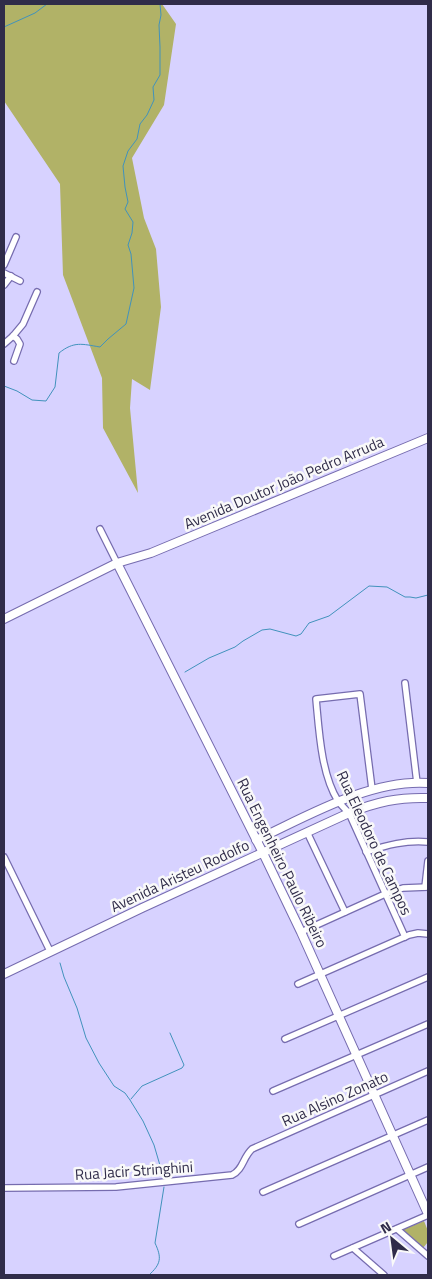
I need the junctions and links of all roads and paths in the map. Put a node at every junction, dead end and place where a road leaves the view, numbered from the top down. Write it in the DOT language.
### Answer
graph roads {
  1 [pos="16,237"];
  2 [pos="4,265"];
  3 [pos="4,273"];
  4 [pos="11,276"];
  5 [pos="20,281"];
  6 [pos="4,286"];
  7 [pos="37,292"];
  8 [pos="13,336"];
  9 [pos="5,342"];
  10 [pos="14,361"];
  11 [pos="428,438"];
  12 [pos="100,529"];
  13 [pos="117,563"];
  14 [pos="4,619"];
  15 [pos="404,683"];
  16 [pos="416,783"];
  17 [pos="428,783"];
  18 [pos="372,789"];
  19 [pos="428,798"];
  20 [pos="338,801"];
  21 [pos="349,813"];
  22 [pos="307,832"];
  23 [pos="256,840"];
  24 [pos="428,842"];
  25 [pos="263,852"];
  26 [pos="366,852"];
  27 [pos="4,857"];
  28 [pos="428,861"];
  29 [pos="427,887"];
  30 [pos="385,894"];
  31 [pos="345,912"];
  32 [pos="301,932"];
  33 [pos="428,934"];
  34 [pos="405,937"];
  35 [pos="50,951"];
  36 [pos="321,973"];
  37 [pos="4,974"];
  38 [pos="428,977"];
  39 [pos="298,984"];
  40 [pos="340,1015"];
  41 [pos="428,1024"];
  42 [pos="286,1039"];
  43 [pos="357,1055"];
  44 [pos="428,1071"];
  45 [pos="273,1091"];
  46 [pos="375,1095"];
  47 [pos="428,1120"];
  48 [pos="393,1135"];
  49 [pos="252,1149"];
  50 [pos="428,1167"];
  51 [pos="411,1175"];
  52 [pos="4,1188"];
  53 [pos="263,1192"];
  54 [pos="428,1214"];
  55 [pos="299,1224"];
  56 [pos="397,1228"];
  57 [pos="354,1248"];
  58 [pos="334,1256"];
  59 [pos="428,1256"];
  60 [pos="384,1275"];
  1 -- 2 [label="street"];
  3 -- 4 [label="street"];
  4 -- 5 [label="street"];
  4 -- 6 [label="street"];
  7 -- 8 [label="street"];
  8 -- 9 [label="street"];
  8 -- 10 [label="street"];
  11 -- 13 [label="street, Avenida Doutor João Pedro Arruda"];
  12 -- 13 [label="street, Rua Engenheiro Paulo Ribeiro"];
  13 -- 14 [label="street, Avenida Doutor João Pedro Arruda"];
  13 -- 23 [label="street, Rua Engenheiro Paulo Ribeiro"];
  15 -- 16 [label="street"];
  16 -- 17 [label="street, Avenida Aristeu Rodolfo"];
  16 -- 18 [label="street, Avenida Aristeu Rodolfo"];
  18 -- 20 [label="street, Avenida Aristeu Rodolfo"];
  18 -- 20 [label="street, Rua Eleodoro de Campos"];
  19 -- 21 [label="street, Avenida Aristeu Rodolfo"];
  20 -- 21 [label="street, Rua Eleodoro de Campos"];
  20 -- 23 [label="street, Avenida Aristeu Rodolfo"];
  21 -- 22 [label="street, Avenida Aristeu Rodolfo"];
  21 -- 26 [label="street, Rua Eleodoro de Campos"];
  22 -- 25 [label="street, Avenida Aristeu Rodolfo"];
  22 -- 31 [label="street"];
  23 -- 25 [label="street, Rua Engenheiro Paulo Ribeiro"];
  24 -- 26 [label="street"];
  25 -- 32 [label="street, Rua Engenheiro Paulo Ribeiro"];
  25 -- 35 [label="street, Avenida Aristeu Rodolfo"];
  26 -- 30 [label="street, Rua Eleodoro de Campos"];
  27 -- 35 [label="street"];
  28 -- 29 [label="street"];
  29 -- 30 [label="street"];
  30 -- 31 [label="street"];
  30 -- 34 [label="street, Rua Eleodoro de Campos"];
  31 -- 32 [label="street"];
  32 -- 36 [label="street, Rua Engenheiro Paulo Ribeiro"];
  33 -- 34 [label="street"];
  34 -- 36 [label="street"];
  35 -- 37 [label="street, Avenida Aristeu Rodolfo"];
  36 -- 39 [label="street"];
  36 -- 40 [label="street, Rua Engenheiro Paulo Ribeiro"];
  38 -- 40 [label="street"];
  40 -- 42 [label="street"];
  40 -- 43 [label="street, Rua Engenheiro Paulo Ribeiro"];
  41 -- 43 [label="street"];
  43 -- 45 [label="street"];
  43 -- 46 [label="street, Rua Engenheiro Paulo Ribeiro"];
  44 -- 46 [label="street, Rua Alsino Zonato"];
  46 -- 48 [label="street, Rua Engenheiro Paulo Ribeiro"];
  46 -- 49 [label="street, Rua Alsino Zonato"];
  47 -- 48 [label="street"];
  48 -- 51 [label="street, Rua Engenheiro Paulo Ribeiro"];
  48 -- 53 [label="street"];
  49 -- 52 [label="street, Rua Jacir Stringhini"];
  50 -- 51 [label="street"];
  51 -- 54 [label="street, Rua Engenheiro Paulo Ribeiro"];
  51 -- 55 [label="street"];
  54 -- 56 [label="street"];
  56 -- 57 [label="street"];
  56 -- 59 [label="street"];
  57 -- 58 [label="street"];
  57 -- 60 [label="street"];
}
